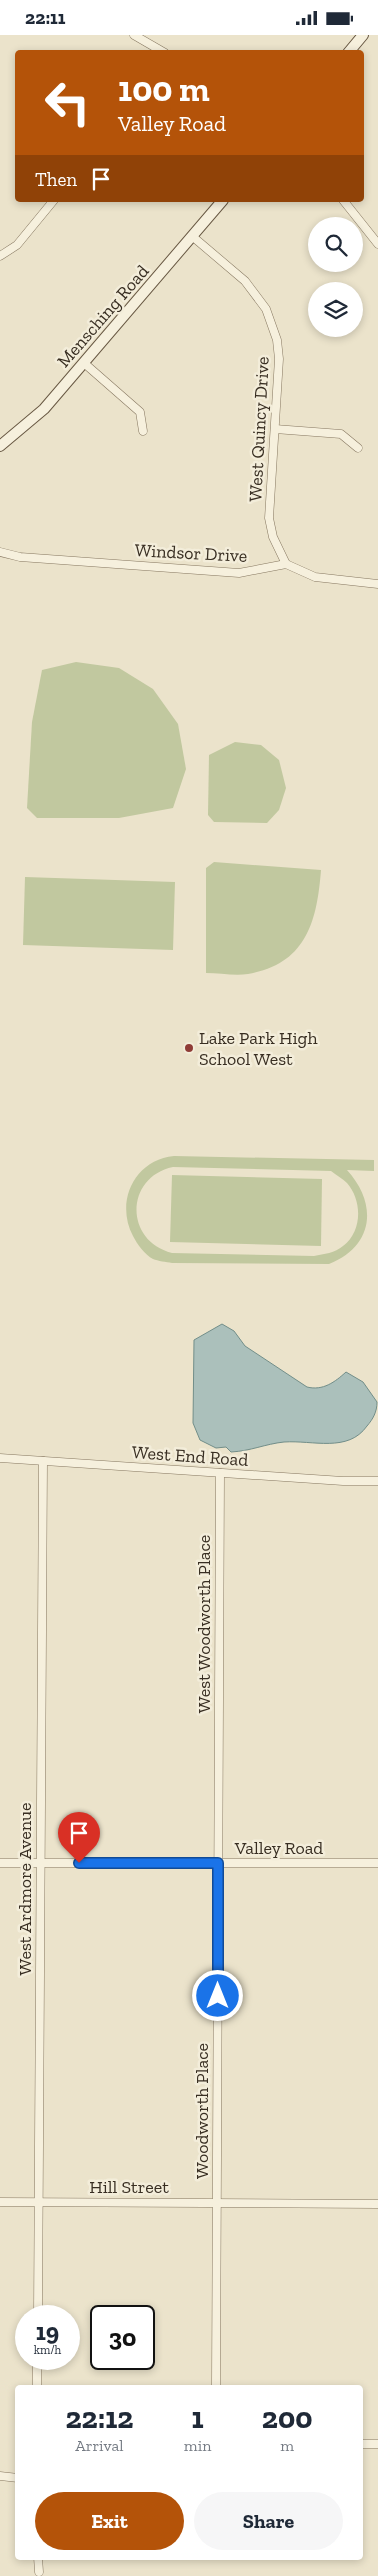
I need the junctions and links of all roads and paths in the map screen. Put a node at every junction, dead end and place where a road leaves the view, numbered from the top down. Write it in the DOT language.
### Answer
graph roads {
  1 [pos="134,35"];
  2 [pos="363,35"];
  3 [pos="160,50"];
  4 [pos="350,50"];
  5 [pos="52,202"];
  6 [pos="221,202"];
  7 [pos="345,202"];
  8 [pos="192,236"];
  9 [pos="378,244"];
  10 [pos="0,256"];
  11 [pos="84,363"];
  12 [pos="275,429"];
  13 [pos="143,431"];
  14 [pos="0,446"];
  15 [pos="358,448"];
  16 [pos="0,552"];
  17 [pos="286,564"];
  18 [pos="378,584"];
  19 [pos="0,1458"];
  20 [pos="43,1461"];
  21 [pos="220,1473"];
  22 [pos="378,1481"];
  23 [pos="219,1774"];
  24 [pos="0,1863"];
  25 [pos="40,1863"];
  26 [pos="218,1863"];
  27 [pos="378,1863"];
  28 [pos="0,2202"];
  29 [pos="38,2202"];
  30 [pos="216,2202"];
  31 [pos="378,2204"];
  32 [pos="38,2305"];
  33 [pos="37,2370"];
  34 [pos="37,2385"];
  35 [pos="216,2385"];
  36 [pos="363,2444"];
  37 [pos="378,2444"];
  38 [pos="0,2476"];
  39 [pos="15,2477"];
  40 [pos="38,2560"];
  41 [pos="39,2572"];
  1 -- 3 [label="street"];
  2 -- 4 [label="street"];
  5 -- 10 [label="street"];
  6 -- 8 [label="street, Mensching Road"];
  7 -- 9 [label="street"];
  8 -- 11 [label="street, Mensching Road"];
  8 -- 12 [label="street, West Quincy Drive"];
  11 -- 13 [label="street"];
  11 -- 14 [label="street, Mensching Road"];
  12 -- 15 [label="street"];
  12 -- 17 [label="street, West Quincy Drive"];
  16 -- 17 [label="street, Windsor Drive"];
  17 -- 18 [label="street"];
  19 -- 20 [label="street, West End Road"];
  20 -- 21 [label="street, West End Road"];
  20 -- 25 [label="street, West Ardmore Avenue"];
  21 -- 22 [label="street, West End Road"];
  21 -- 23 [label="street, West Woodworth Place"];
  23 -- 26 [label="street, Woodworth Place"];
  24 -- 25 [label="street, Valley Road"];
  25 -- 26 [label="street, Valley Road"];
  25 -- 29 [label="street, West Ardmore Avenue"];
  26 -- 27 [label="street, Valley Road"];
  26 -- 30 [label="street, Woodworth Place"];
  28 -- 29 [label="street, Hill Street"];
  29 -- 30 [label="street, Hill Street"];
  29 -- 32 [label="street, West Ardmore Avenue"];
  30 -- 31 [label="street, Hill Street"];
  30 -- 35 [label="street, Woodworth Place"];
  33 -- 34 [label="street"];
  36 -- 37 [label="street"];
  38 -- 39 [label="street"];
  40 -- 41 [label="street"];
}
